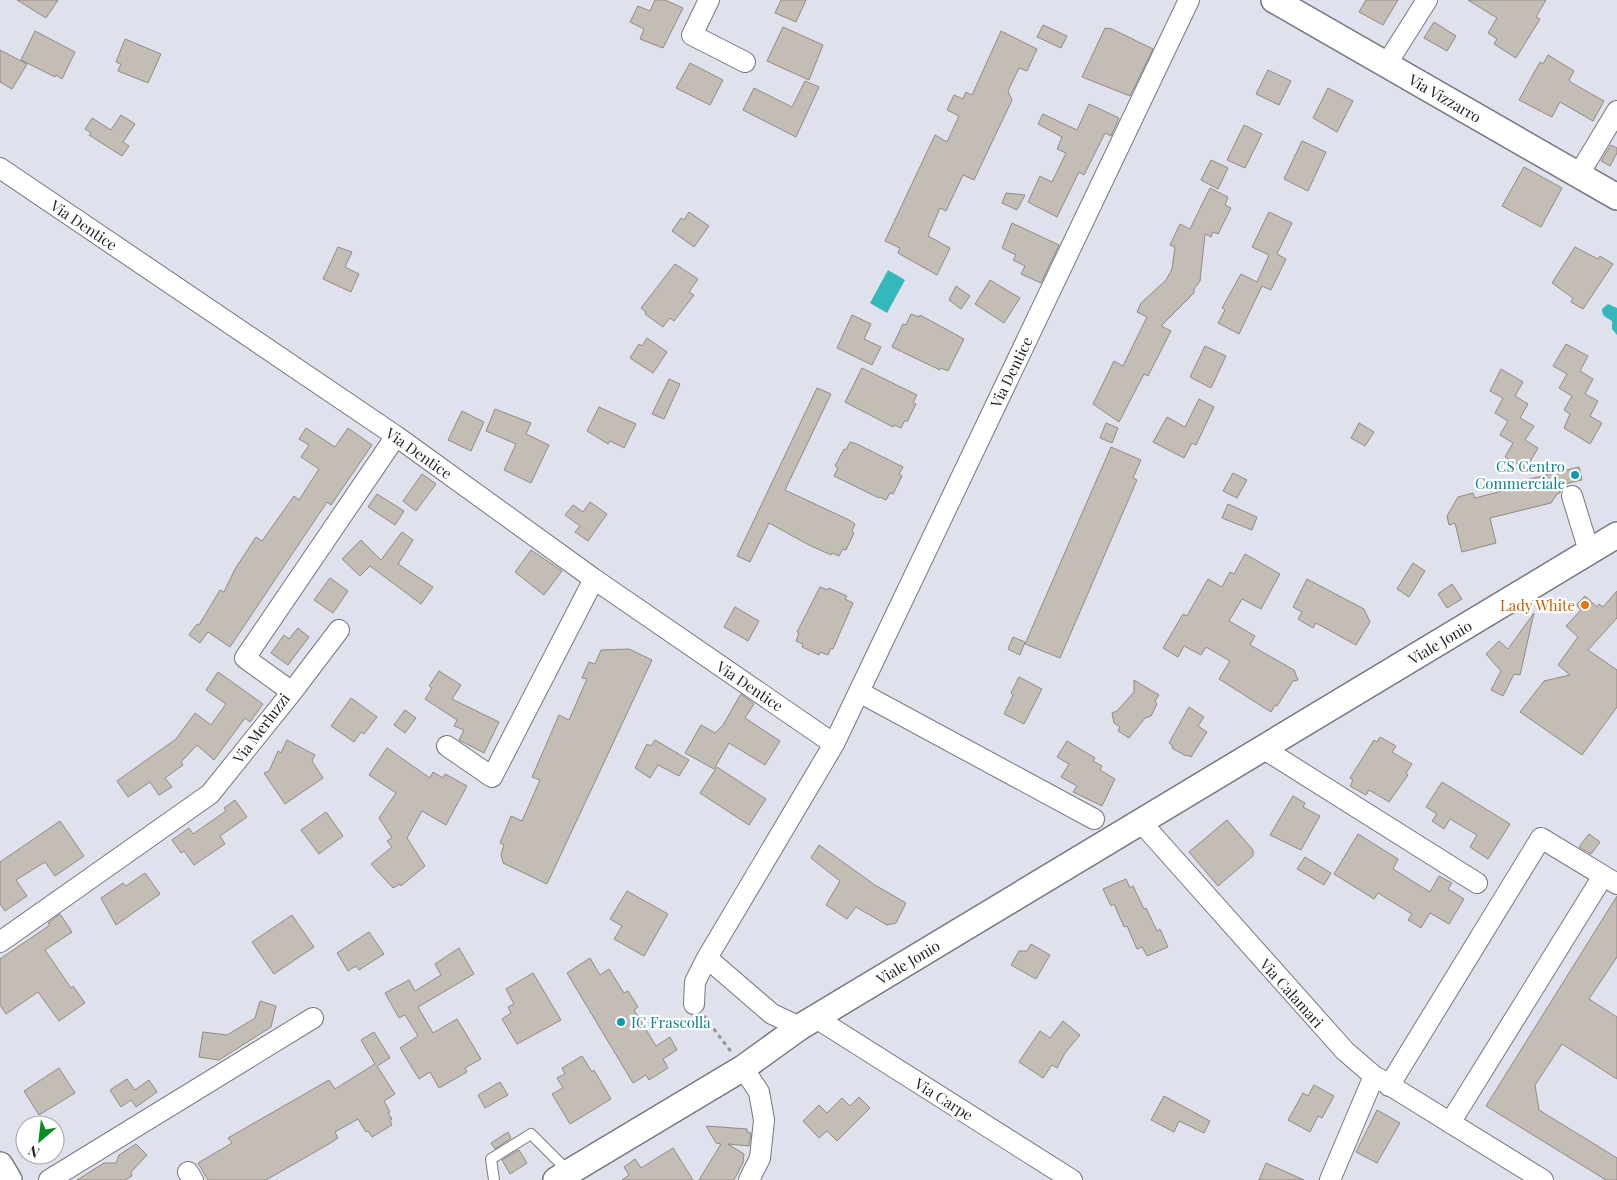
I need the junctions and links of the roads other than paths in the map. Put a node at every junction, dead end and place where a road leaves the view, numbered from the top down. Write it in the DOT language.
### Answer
graph roads {
  1 [pos="709,0"];
  2 [pos="1189,0"];
  3 [pos="1274,0"];
  4 [pos="1427,0"];
  5 [pos="745,62"];
  6 [pos="1386,65"];
  7 [pos="1617,111"];
  8 [pos="0,168"];
  9 [pos="1579,174"];
  10 [pos="1617,197"];
  11 [pos="396,436"];
  12 [pos="1572,496"];
  13 [pos="1617,535"];
  14 [pos="1589,552"];
  15 [pos="594,579"];
  16 [pos="339,630"];
  17 [pos="292,692"];
  18 [pos="859,692"];
  19 [pos="834,744"];
  20 [pos="447,746"];
  21 [pos="1264,749"];
  22 [pos="1094,819"];
  23 [pos="1140,821"];
  24 [pos="1610,880"];
  25 [pos="1477,884"];
  26 [pos="0,942"];
  27 [pos="707,958"];
  28 [pos="694,1004"];
  29 [pos="772,1014"];
  30 [pos="312,1018"];
  31 [pos="808,1022"];
  32 [pos="771,1048"];
  33 [pos="743,1068"];
  34 [pos="1382,1081"];
  35 [pos="1450,1123"];
  36 [pos="0,1165"];
  37 [pos="562,1176"];
  38 [pos="9,1180"];
  39 [pos="49,1180"];
  40 [pos="494,1180"];
  41 [pos="749,1180"];
  42 [pos="1072,1180"];
  43 [pos="1330,1180"];
  44 [pos="1543,1180"];
  1 -- 5 [label="street"];
  2 -- 18 [label="street, Via Dentice"];
  3 -- 6 [label="street, Via Vizzarro"];
  4 -- 6 [label="street"];
  6 -- 9 [label="street, Via Vizzarro"];
  7 -- 9 [label="street"];
  8 -- 11 [label="street, Via Dentice"];
  9 -- 10 [label="street, Via Vizzarro"];
  11 -- 15 [label="street, Via Dentice"];
  11 -- 17 [label="street, Via Merluzzi"];
  12 -- 14 [label="street"];
  13 -- 14 [label="street, Viale Jonio"];
  14 -- 21 [label="street, Viale Jonio"];
  15 -- 19 [label="street, Via Dentice"];
  15 -- 20 [label="street"];
  16 -- 17 [label="street"];
  17 -- 26 [label="street, Via Merluzzi"];
  18 -- 19 [label="street, Via Dentice"];
  18 -- 22 [label="street"];
  19 -- 27 [label="street, Via Dentice"];
  21 -- 23 [label="street, Viale Jonio"];
  21 -- 25 [label="street"];
  23 -- 31 [label="street, Viale Jonio"];
  23 -- 34 [label="street, Via Calamari"];
  24 -- 34 [label="street"];
  24 -- 35 [label="street"];
  27 -- 28 [label="street, Via Dentice"];
  27 -- 29 [label="street"];
  29 -- 31 [label="street"];
  29 -- 32 [label="street"];
  30 -- 39 [label="street"];
  31 -- 32 [label="street, Viale Jonio"];
  31 -- 42 [label="street, Via Carpe"];
  32 -- 33 [label="street, Viale Jonio"];
  33 -- 37 [label="street, Viale Jonio"];
  33 -- 41 [label="street"];
  34 -- 35 [label="street, Via Calamari"];
  34 -- 43 [label="street"];
  35 -- 44 [label="street, Via Calamari"];
  36 -- 38 [label="street"];
  37 -- 40 [label="lane"];
}
